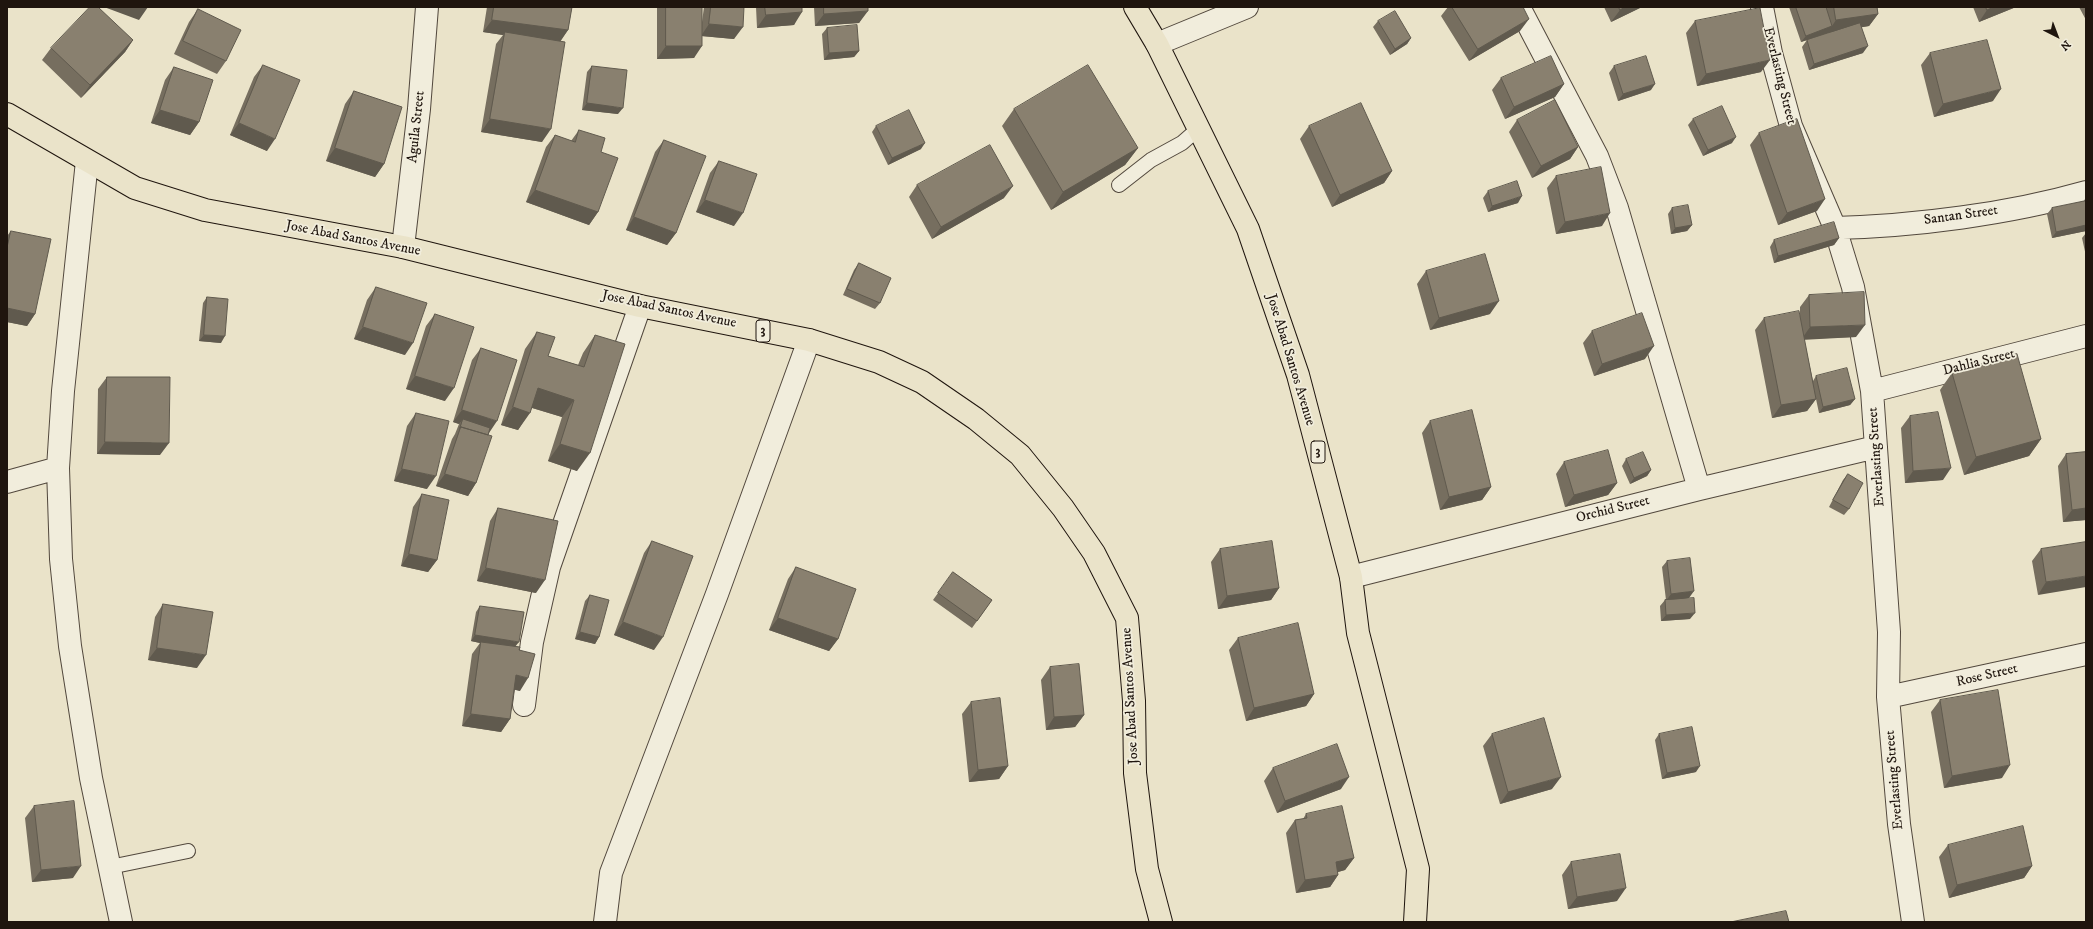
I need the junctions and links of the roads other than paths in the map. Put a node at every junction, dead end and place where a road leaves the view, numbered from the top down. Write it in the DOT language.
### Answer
graph roads {
  1 [pos="427,7"];
  2 [pos="1135,7"];
  3 [pos="1246,7"];
  4 [pos="1519,7"];
  5 [pos="1762,7"];
  6 [pos="1157,44"];
  7 [pos="7,114"];
  8 [pos="1198,129"];
  9 [pos="87,161"];
  10 [pos="1119,185"];
  11 [pos="2086,192"];
  12 [pos="1835,228"];
  13 [pos="404,247"];
  14 [pos="640,306"];
  15 [pos="2086,336"];
  16 [pos="809,340"];
  17 [pos="1872,391"];
  18 [pos="1876,447"];
  19 [pos="58,468"];
  20 [pos="7,482"];
  21 [pos="1699,489"];
  22 [pos="1351,577"];
  23 [pos="2086,654"];
  24 [pos="1888,698"];
  25 [pos="524,705"];
  26 [pos="188,851"];
  27 [pos="110,867"];
  28 [pos="121,922"];
  29 [pos="604,922"];
  30 [pos="1161,922"];
  31 [pos="1415,922"];
  32 [pos="1913,922"];
  1 -- 13 [label="street, Aguila Street"];
  2 -- 6 [label="highway, Jose Abad Santos Avenue / 3"];
  3 -- 6 [label="street"];
  4 -- 21 [label="street"];
  5 -- 12 [label="street, Everlasting Street"];
  6 -- 8 [label="highway, Jose Abad Santos Avenue / 3"];
  7 -- 9 [label="highway, Jose Abad Santos Avenue / 3"];
  8 -- 10 [label="lane"];
  8 -- 22 [label="highway, Jose Abad Santos Avenue / 3"];
  9 -- 13 [label="highway, Jose Abad Santos Avenue / 3"];
  9 -- 19 [label="street"];
  11 -- 12 [label="street, Santan Street"];
  12 -- 17 [label="street, Everlasting Street"];
  13 -- 14 [label="highway, Jose Abad Santos Avenue / 3"];
  14 -- 16 [label="highway, Jose Abad Santos Avenue / 3"];
  14 -- 25 [label="street"];
  15 -- 17 [label="street, Dahlia Street"];
  16 -- 29 [label="street"];
  16 -- 30 [label="highway, Jose Abad Santos Avenue / 3"];
  17 -- 18 [label="street, Everlasting Street"];
  18 -- 21 [label="street, Orchid Street"];
  18 -- 24 [label="street, Everlasting Street"];
  19 -- 20 [label="street"];
  19 -- 27 [label="street"];
  21 -- 22 [label="street, Orchid Street"];
  22 -- 31 [label="highway, Jose Abad Santos Avenue / 3"];
  23 -- 24 [label="street, Rose Street"];
  24 -- 32 [label="street, Everlasting Street"];
  26 -- 27 [label="lane"];
  27 -- 28 [label="street"];
}
